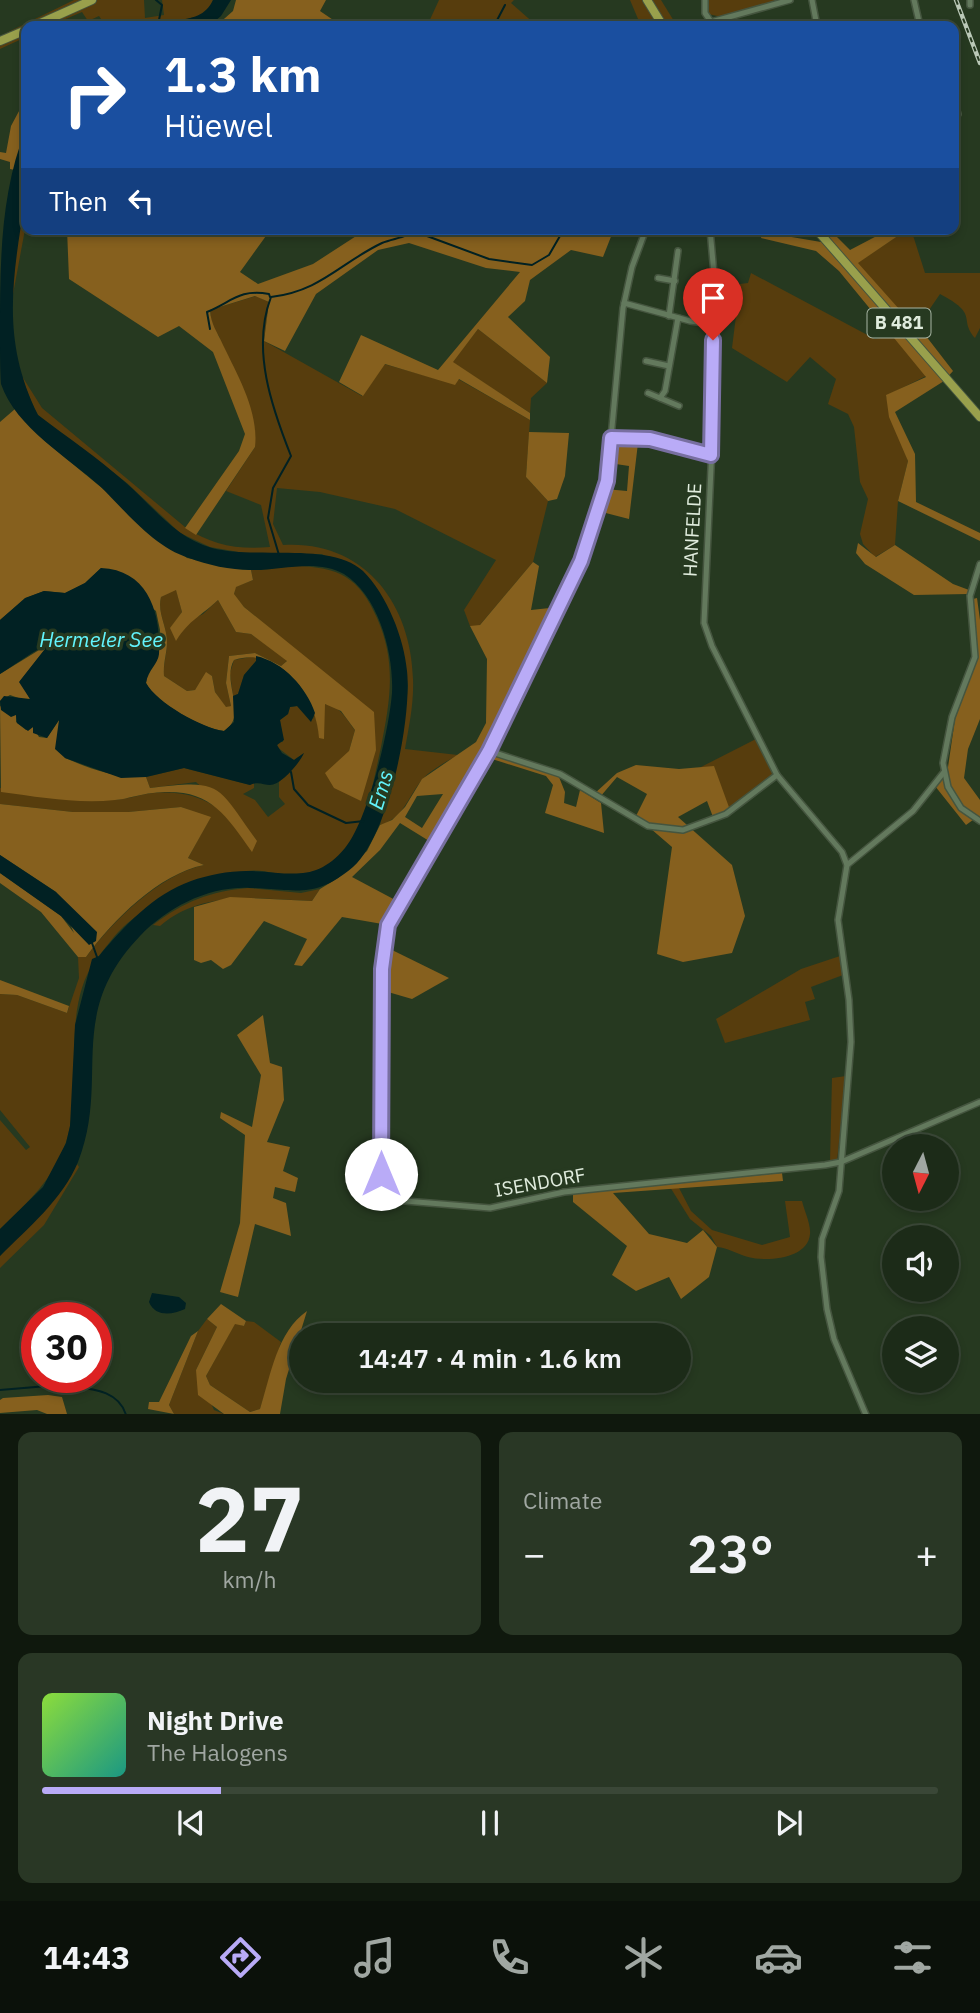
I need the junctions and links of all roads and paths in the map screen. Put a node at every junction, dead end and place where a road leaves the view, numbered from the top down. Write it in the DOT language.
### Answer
graph roads {
  1 [pos="92,0"];
  2 [pos="648,0"];
  3 [pos="705,0"];
  4 [pos="790,0"];
  5 [pos="812,0"];
  6 [pos="914,0"];
  7 [pos="45,21"];
  8 [pos="660,21"];
  9 [pos="708,21"];
  10 [pos="719,21"];
  11 [pos="816,21"];
  12 [pos="919,21"];
  13 [pos="21,32"];
  14 [pos="0,41"];
  15 [pos="644,235"];
  16 [pos="710,235"];
  17 [pos="821,235"];
  18 [pos="678,251"];
  19 [pos="658,278"];
  20 [pos="674,281"];
  21 [pos="624,303"];
  22 [pos="669,316"];
  23 [pos="678,318"];
  24 [pos="714,324"];
  25 [pos="646,361"];
  26 [pos="669,366"];
  27 [pos="648,393"];
  28 [pos="660,398"];
  29 [pos="679,406"];
  30 [pos="980,417"];
  31 [pos="611,438"];
  32 [pos="711,455"];
  33 [pos="980,564"];
  34 [pos="489,751"];
  35 [pos="944,772"];
  36 [pos="777,775"];
  37 [pos="980,821"];
  38 [pos="847,865"];
  39 [pos="980,1102"];
  40 [pos="841,1162"];
  41 [pos="866,1414"];
  1 -- 7 [label="main road"];
  2 -- 8 [label="main road"];
  3 -- 9 [label="street"];
  4 -- 10 [label="street"];
  5 -- 11 [label="street"];
  6 -- 12 [label="street"];
  13 -- 14 [label="main road"];
  15 -- 21 [label="street, ISENDORF"];
  16 -- 24 [label="street, HANFELDE"];
  17 -- 30 [label="main road, B 481"];
  18 -- 20 [label="street"];
  19 -- 20 [label="street"];
  20 -- 22 [label="street"];
  21 -- 22 [label="street"];
  21 -- 31 [label="street, ISENDORF"];
  22 -- 23 [label="street"];
  23 -- 24 [label="street"];
  23 -- 26 [label="street"];
  24 -- 32 [label="street, HANFELDE"];
  25 -- 26 [label="street"];
  26 -- 28 [label="street"];
  27 -- 28 [label="street"];
  28 -- 29 [label="street"];
  31 -- 32 [label="street"];
  31 -- 34 [label="street, ISENDORF"];
  32 -- 36 [label="street, HANFELDE"];
  33 -- 35 [label="street"];
  34 -- 36 [label="street"];
  34 -- 40 [label="street, ISENDORF"];
  35 -- 37 [label="street"];
  35 -- 38 [label="street"];
  36 -- 38 [label="street"];
  38 -- 40 [label="street"];
  39 -- 40 [label="street, ISENDORF"];
  40 -- 41 [label="street"];
}
